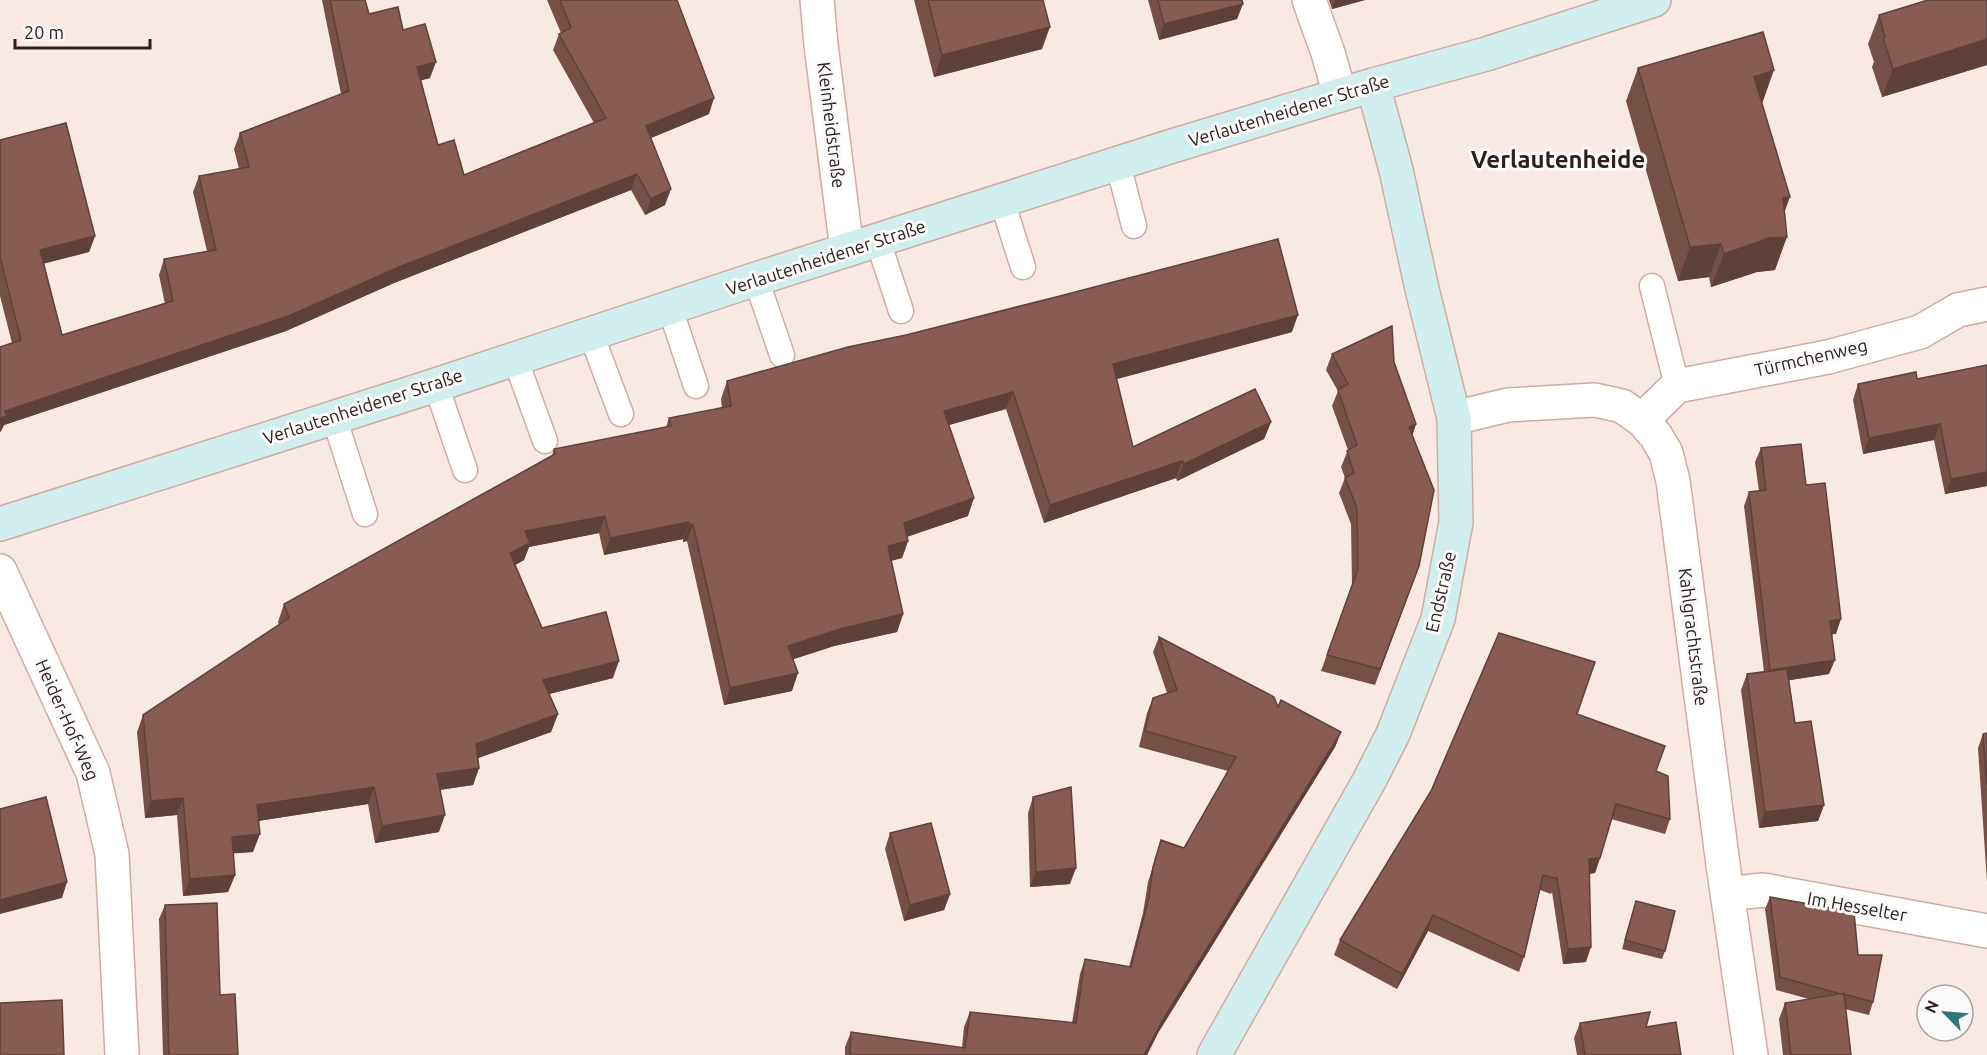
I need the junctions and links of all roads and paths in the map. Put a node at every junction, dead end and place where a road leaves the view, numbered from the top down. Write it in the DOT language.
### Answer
graph roads {
  1 [pos="817,0"];
  2 [pos="1309,0"];
  3 [pos="1641,2"];
  4 [pos="1373,85"];
  5 [pos="1340,95"];
  6 [pos="1118,164"];
  7 [pos="1002,201"];
  8 [pos="1134,226"];
  9 [pos="878,241"];
  10 [pos="847,250"];
  11 [pos="1023,267"];
  12 [pos="756,279"];
  13 [pos="1652,286"];
  14 [pos="1987,304"];
  15 [pos="670,308"];
  16 [pos="901,311"];
  17 [pos="591,334"];
  18 [pos="782,355"];
  19 [pos="515,358"];
  20 [pos="436,385"];
  21 [pos="696,386"];
  22 [pos="1677,386"];
  23 [pos="621,414"];
  24 [pos="334,417"];
  25 [pos="1454,418"];
  26 [pos="1642,420"];
  27 [pos="545,441"];
  28 [pos="465,470"];
  29 [pos="365,514"];
  30 [pos="0,524"];
  31 [pos="0,571"];
  32 [pos="1727,894"];
  33 [pos="1987,931"];
  34 [pos="122,1055"];
  35 [pos="1214,1055"];
  36 [pos="1751,1055"];
  1 -- 10 [label="street, Kleinheidstraße"];
  2 -- 5 [label="street"];
  3 -- 4 [label="main road, Verlautenheidener Straße"];
  4 -- 5 [label="main road, Verlautenheidener Straße"];
  4 -- 25 [label="main road, Endstraße"];
  5 -- 6 [label="main road, Verlautenheidener Straße"];
  6 -- 7 [label="main road, Verlautenheidener Straße"];
  6 -- 8 [label="lane"];
  7 -- 9 [label="main road, Verlautenheidener Straße"];
  7 -- 11 [label="lane"];
  9 -- 10 [label="main road, Verlautenheidener Straße"];
  9 -- 16 [label="lane"];
  10 -- 12 [label="main road, Verlautenheidener Straße"];
  12 -- 15 [label="main road, Verlautenheidener Straße"];
  12 -- 18 [label="lane"];
  13 -- 22 [label="lane"];
  14 -- 22 [label="street, Türmchenweg"];
  15 -- 17 [label="main road, Verlautenheidener Straße"];
  15 -- 21 [label="lane"];
  17 -- 19 [label="main road, Verlautenheidener Straße"];
  17 -- 23 [label="lane"];
  19 -- 20 [label="main road, Verlautenheidener Straße"];
  19 -- 27 [label="lane"];
  20 -- 24 [label="main road, Verlautenheidener Straße"];
  20 -- 28 [label="lane"];
  22 -- 26 [label="street"];
  24 -- 29 [label="lane"];
  24 -- 30 [label="main road, Verlautenheidener Straße"];
  25 -- 26 [label="street, Kahlgrachtstraße"];
  25 -- 35 [label="main road, Endstraße"];
  26 -- 32 [label="street, Kahlgrachtstraße"];
  31 -- 34 [label="street, Heider-Hof-Weg"];
  32 -- 33 [label="street, Im Hesselter"];
  32 -- 36 [label="street, Kahlgrachtstraße"];
}
